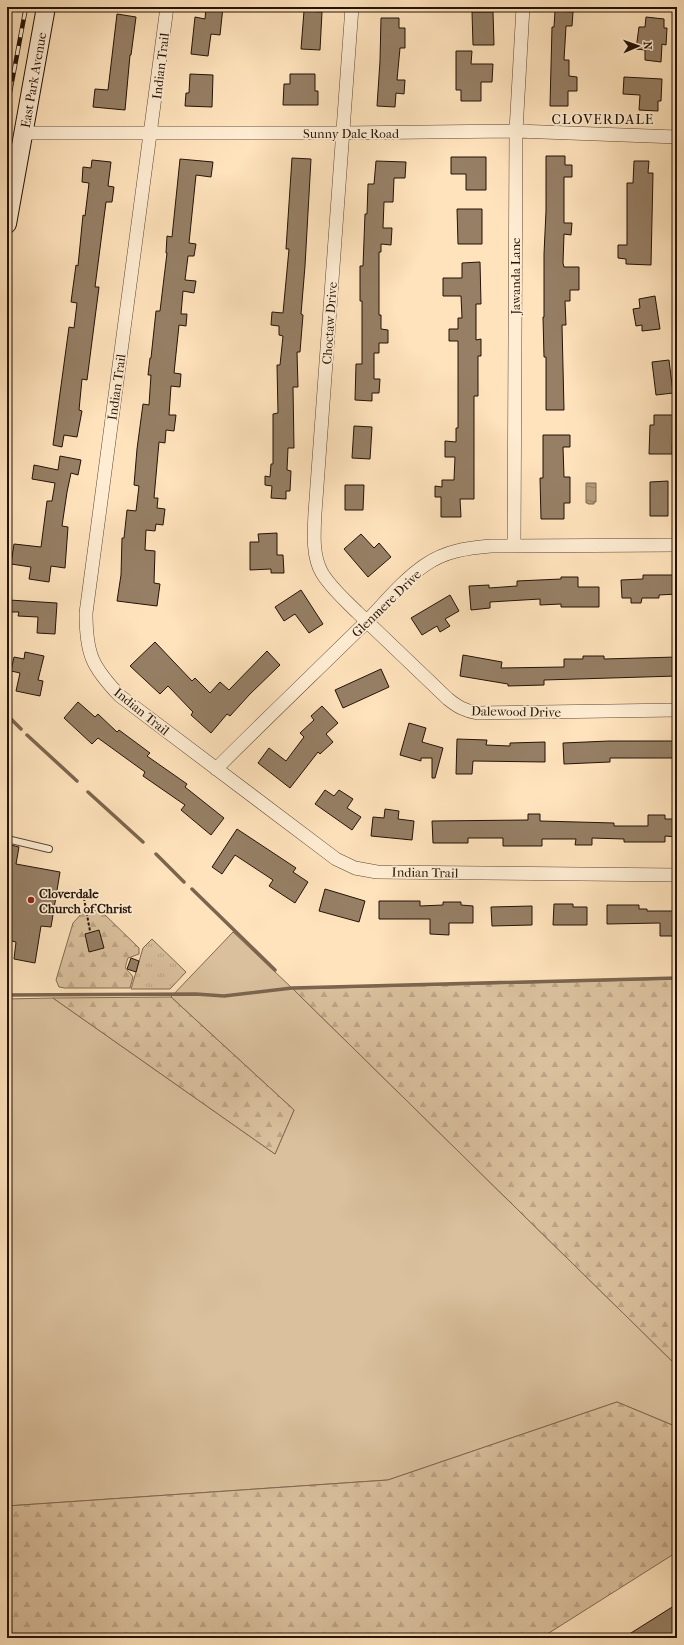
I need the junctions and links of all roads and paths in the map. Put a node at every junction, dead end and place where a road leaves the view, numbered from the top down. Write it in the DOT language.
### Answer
graph roads {
  1 [pos="46,7"];
  2 [pos="167,7"];
  3 [pos="352,7"];
  4 [pos="522,7"];
  5 [pos="516,131"];
  6 [pos="24,133"];
  7 [pos="343,133"];
  8 [pos="151,134"];
  9 [pos="677,137"];
  10 [pos="7,224"];
  11 [pos="677,545"];
  12 [pos="514,546"];
  13 [pos="367,621"];
  14 [pos="677,710"];
  15 [pos="216,769"];
  16 [pos="7,839"];
  17 [pos="49,849"];
  18 [pos="677,875"];
  19 [pos="82,893"];
  20 [pos="90,931"];
  1 -- 6 [label="street, East Park Avenue"];
  2 -- 8 [label="street, Indian Trail"];
  3 -- 7 [label="street, Choctaw Drive"];
  4 -- 5 [label="street, Jawanda Lane"];
  5 -- 7 [label="street, Sunny Dale Road"];
  5 -- 9 [label="street, Sunny Dale Road"];
  5 -- 12 [label="street, Jawanda Lane"];
  6 -- 8 [label="street, Sunny Dale Road"];
  6 -- 10 [label="street, East Park Avenue"];
  7 -- 8 [label="street, Sunny Dale Road"];
  7 -- 13 [label="street, Choctaw Drive"];
  8 -- 15 [label="street, Indian Trail"];
  11 -- 12 [label="street, Glenmere Drive"];
  12 -- 13 [label="street, Glenmere Drive"];
  13 -- 14 [label="street, Dalewood Drive"];
  13 -- 15 [label="street, Glenmere Drive"];
  15 -- 18 [label="street, Indian Trail"];
  16 -- 17 [label="lane"];
  19 -- 20 [label="path"];
}
